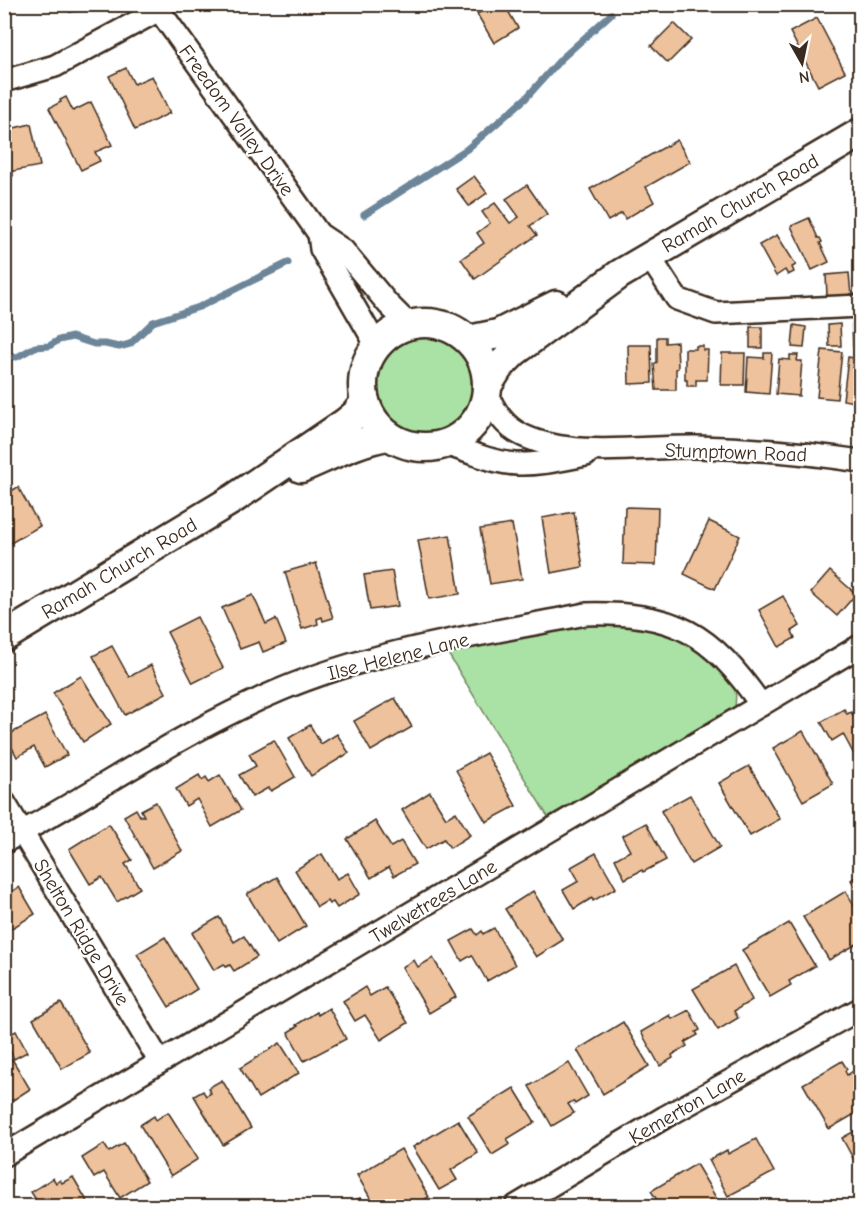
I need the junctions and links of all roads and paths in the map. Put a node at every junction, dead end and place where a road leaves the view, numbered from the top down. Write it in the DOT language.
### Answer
graph roads {
  1 [pos="158,7"];
  2 [pos="4,81"];
  3 [pos="861,133"];
  4 [pos="319,234"];
  5 [pos="649,256"];
  6 [pos="620,274"];
  7 [pos="861,306"];
  8 [pos="410,326"];
  9 [pos="469,340"];
  10 [pos="377,346"];
  11 [pos="487,389"];
  12 [pos="365,402"];
  13 [pos="388,436"];
  14 [pos="445,444"];
  15 [pos="610,450"];
  16 [pos="861,461"];
  17 [pos="233,498"];
  18 [pos="4,638"];
  19 [pos="861,646"];
  20 [pos="761,705"];
  21 [pos="4,802"];
  22 [pos="23,832"];
  23 [pos="4,842"];
  24 [pos="861,1009"];
  25 [pos="160,1062"];
  26 [pos="4,1155"];
  27 [pos="516,1206"];
  1 -- 2 [label="street"];
  1 -- 4 [label="street, Freedom Valley Drive"];
  3 -- 5 [label="main road, Ramah Church Road"];
  4 -- 8 [label="street, Freedom Valley Drive"];
  4 -- 10 [label="street, Freedom Valley Drive"];
  5 -- 6 [label="main road, Ramah Church Road"];
  5 -- 7 [label="street"];
  6 -- 9 [label="main road, Ramah Church Road"];
  6 -- 11 [label="main road, Ramah Church Road"];
  8 -- 9 [label="main road"];
  8 -- 10 [label="main road"];
  9 -- 11 [label="main road"];
  10 -- 12 [label="main road"];
  11 -- 14 [label="main road, Ramah Church Road"];
  11 -- 15 [label="street, Stumptown Road"];
  12 -- 13 [label="main road"];
  12 -- 17 [label="main road, Ramah Church Road"];
  13 -- 14 [label="main road"];
  13 -- 17 [label="main road, Ramah Church Road"];
  14 -- 15 [label="street, Stumptown Road"];
  15 -- 16 [label="street, Stumptown Road"];
  17 -- 18 [label="main road, Ramah Church Road"];
  19 -- 20 [label="street, Twelvetrees Lane"];
  20 -- 22 [label="street, Ilse Helene Lane"];
  20 -- 25 [label="street, Twelvetrees Lane"];
  21 -- 22 [label="street, Shelton Ridge Drive"];
  22 -- 23 [label="street, Ilse Helene Lane"];
  22 -- 25 [label="street, Shelton Ridge Drive"];
  24 -- 27 [label="street, Kemerton Lane"];
  25 -- 26 [label="street, Twelvetrees Lane"];
}
